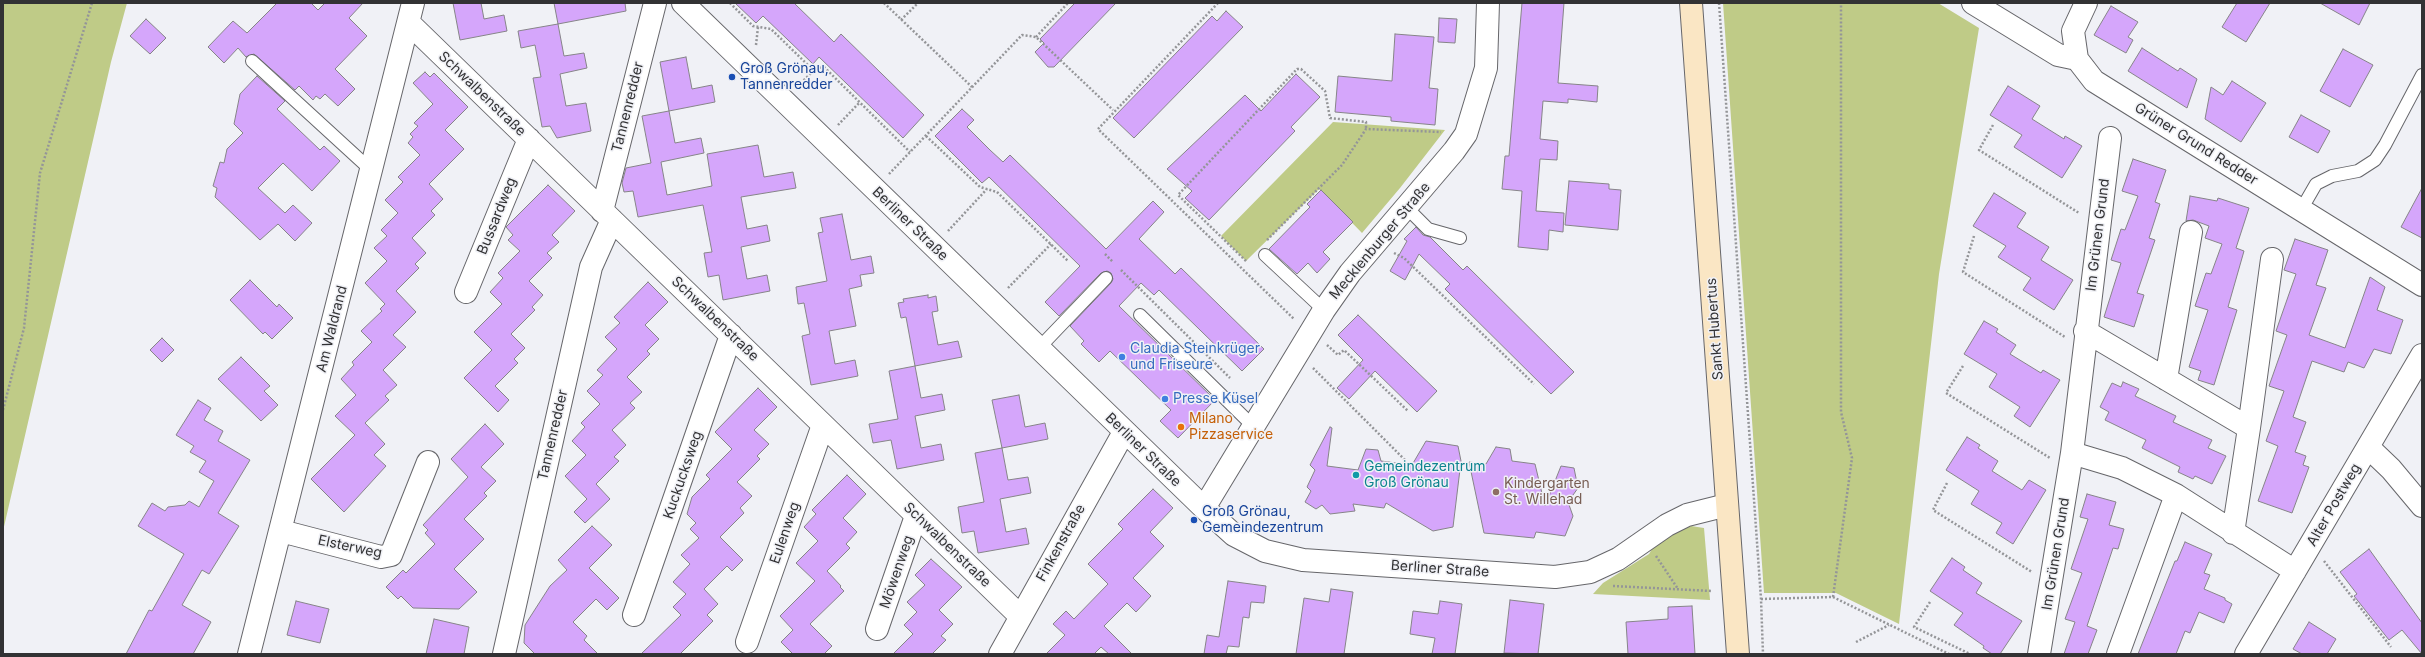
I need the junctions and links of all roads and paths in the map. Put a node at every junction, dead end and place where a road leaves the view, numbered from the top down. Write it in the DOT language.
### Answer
graph roads {
  1 [pos="92,3"];
  2 [pos="655,3"];
  3 [pos="683,3"];
  4 [pos="730,3"];
  5 [pos="884,3"];
  6 [pos="918,3"];
  7 [pos="1068,3"];
  8 [pos="1218,3"];
  9 [pos="1488,3"];
  10 [pos="1691,3"];
  11 [pos="1719,3"];
  12 [pos="1841,3"];
  13 [pos="1973,3"];
  14 [pos="2086,3"];
  15 [pos="411,13"];
  16 [pos="901,20"];
  17 [pos="758,27"];
  18 [pos="1036,37"];
  19 [pos="757,43"];
  20 [pos="2077,59"];
  21 [pos="252,61"];
  22 [pos="816,68"];
  23 [pos="2422,75"];
  24 [pos="802,82"];
  25 [pos="972,88"];
  26 [pos="860,102"];
  27 [pos="1113,110"];
  28 [pos="843,119"];
  29 [pos="1993,125"];
  30 [pos="1366,129"];
  31 [pos="1466,134"];
  32 [pos="926,136"];
  33 [pos="2110,138"];
  34 [pos="529,139"];
  35 [pos="910,152"];
  36 [pos="371,170"];
  37 [pos="875,189"];
  38 [pos="988,189"];
  39 [pos="1407,208"];
  40 [pos="2301,210"];
  41 [pos="607,215"];
  42 [pos="962,215"];
  43 [pos="2085,216"];
  44 [pos="2191,232"];
  45 [pos="1974,236"];
  46 [pos="1460,238"];
  47 [pos="1051,244"];
  48 [pos="1375,245"];
  49 [pos="1264,250"];
  50 [pos="1105,254"];
  51 [pos="1252,255"];
  52 [pos="2272,259"];
  53 [pos="1068,261"];
  54 [pos="1246,261"];
  55 [pos="1242,267"];
  56 [pos="1106,278"];
  57 [pos="2422,285"];
  58 [pos="466,292"];
  59 [pos="992,304"];
  60 [pos="1324,310"];
  61 [pos="1140,315"];
  62 [pos="731,335"];
  63 [pos="2076,335"];
  64 [pos="1318,339"];
  65 [pos="1038,349"];
  66 [pos="1298,353"];
  67 [pos="2422,355"];
  68 [pos="1963,366"];
  69 [pos="2166,379"];
  70 [pos="1233,382"];
  71 [pos="1534,384"];
  72 [pos="4,397"];
  73 [pos="3,410"];
  74 [pos="1408,411"];
  75 [pos="823,424"];
  76 [pos="1254,427"];
  77 [pos="2249,428"];
  78 [pos="1124,432"];
  79 [pos="2368,447"];
  80 [pos="2064,458"];
  81 [pos="1406,461"];
  82 [pos="428,462"];
  83 [pos="1947,482"];
  84 [pos="2176,495"];
  85 [pos="1727,505"];
  86 [pos="2422,506"];
  87 [pos="1204,508"];
  88 [pos="916,516"];
  89 [pos="281,531"];
  90 [pos="2233,533"];
  91 [pos="1646,540"];
  92 [pos="2320,556"];
  93 [pos="2295,571"];
  94 [pos="2033,573"];
  95 [pos="1608,586"];
  96 [pos="1678,589"];
  97 [pos="1712,591"];
  98 [pos="1833,597"];
  99 [pos="1761,599"];
  100 [pos="1930,602"];
  101 [pos="634,615"];
  102 [pos="1020,616"];
  103 [pos="1890,625"];
  104 [pos="877,629"];
  105 [pos="748,642"];
  106 [pos="1856,642"];
  107 [pos="2391,647"];
  108 [pos="2248,653"];
  109 [pos="249,654"];
  110 [pos="504,654"];
  111 [pos="1000,654"];
  112 [pos="1738,654"];
  113 [pos="1763,654"];
  114 [pos="1949,654"];
  115 [pos="1970,654"];
  116 [pos="2039,654"];
  117 [pos="2118,654"];
  1 -- 72 [label="path"];
  2 -- 41 [label="street, Tannenredder"];
  3 -- 37 [label="street, Berliner Straße"];
  4 -- 17 [label="path"];
  5 -- 16 [label="path"];
  6 -- 16 [label="path"];
  7 -- 18 [label="path"];
  8 -- 27 [label="path"];
  9 -- 31 [label="street, Mecklenburger Straße"];
  10 -- 85 [label="main road, Sankt Hubertus"];
  11 -- 99 [label="path"];
  12 -- 98 [label="path"];
  13 -- 20 [label="street"];
  14 -- 20 [label="street"];
  15 -- 34 [label="street, Schwalbenstraße"];
  15 -- 36 [label="street, Am Waldrand"];
  16 -- 25 [label="path"];
  17 -- 19 [label="path"];
  17 -- 22 [label="path"];
  18 -- 25 [label="path"];
  18 -- 27 [label="path"];
  20 -- 40 [label="street, Grüner Grund Redder"];
  21 -- 36 [label="lane"];
  22 -- 24 [label="path"];
  22 -- 26 [label="path"];
  23 -- 40 [label="lane"];
  25 -- 32 [label="path"];
  26 -- 28 [label="path"];
  26 -- 35 [label="path"];
  27 -- 55 [label="path"];
  29 -- 43 [label="path"];
  30 -- 31 [label="path"];
  30 -- 49 [label="path"];
  30 -- 54 [label="path"];
  31 -- 39 [label="street, Mecklenburger Straße"];
  32 -- 35 [label="path"];
  32 -- 38 [label="path"];
  33 -- 63 [label="street, Im Grünen Grund"];
  34 -- 41 [label="street, Schwalbenstraße"];
  34 -- 58 [label="street, Bussardweg"];
  35 -- 37 [label="path"];
  36 -- 89 [label="street, Am Waldrand"];
  37 -- 59 [label="street, Berliner Straße"];
  38 -- 42 [label="path"];
  38 -- 47 [label="path"];
  39 -- 46 [label="lane"];
  39 -- 48 [label="street, Mecklenburger Straße"];
  40 -- 57 [label="street, Grüner Grund Redder"];
  41 -- 62 [label="street, Schwalbenstraße"];
  41 -- 110 [label="street, Tannenredder"];
  44 -- 69 [label="street"];
  45 -- 63 [label="path"];
  47 -- 53 [label="path"];
  47 -- 59 [label="path"];
  48 -- 60 [label="street, Mecklenburger Straße"];
  48 -- 71 [label="path"];
  49 -- 60 [label="lane"];
  50 -- 70 [label="path"];
  51 -- 54 [label="path"];
  52 -- 77 [label="street"];
  54 -- 55 [label="path"];
  55 -- 64 [label="path"];
  56 -- 65 [label="lane"];
  59 -- 65 [label="street, Berliner Straße"];
  60 -- 64 [label="street, Mecklenburger Straße"];
  61 -- 76 [label="lane"];
  62 -- 75 [label="street, Schwalbenstraße"];
  62 -- 101 [label="street, Kuckucksweg"];
  63 -- 69 [label="street"];
  63 -- 80 [label="street, Im Grünen Grund"];
  64 -- 66 [label="street, Mecklenburger Straße"];
  64 -- 74 [label="path"];
  65 -- 78 [label="street, Berliner Straße"];
  66 -- 76 [label="street, Mecklenburger Straße"];
  66 -- 81 [label="path"];
  67 -- 79 [label="street, Alter Postweg"];
  68 -- 80 [label="path"];
  69 -- 77 [label="street"];
  72 -- 73 [label="path"];
  75 -- 88 [label="street, Schwalbenstraße"];
  75 -- 105 [label="street, Eulenweg"];
  76 -- 87 [label="street, Mecklenburger Straße"];
  77 -- 90 [label="street"];
  78 -- 87 [label="street, Berliner Straße"];
  78 -- 102 [label="street, Finkenstraße"];
  79 -- 86 [label="street"];
  79 -- 93 [label="street, Alter Postweg"];
  80 -- 84 [label="street"];
  80 -- 116 [label="street, Im Grünen Grund"];
  82 -- 89 [label="street, Elsterweg"];
  83 -- 94 [label="path"];
  84 -- 90 [label="street"];
  84 -- 117 [label="street"];
  85 -- 91 [label="street, Berliner Straße"];
  85 -- 112 [label="main road, Sankt Hubertus"];
  87 -- 91 [label="street, Berliner Straße"];
  88 -- 102 [label="street, Schwalbenstraße"];
  88 -- 104 [label="street, Möwenweg"];
  89 -- 109 [label="street, Am Waldrand"];
  90 -- 93 [label="street"];
  91 -- 96 [label="path"];
  92 -- 107 [label="path"];
  93 -- 108 [label="street, Alter Postweg"];
  95 -- 96 [label="path"];
  96 -- 97 [label="path"];
  98 -- 99 [label="path"];
  98 -- 103 [label="path"];
  99 -- 113 [label="path"];
  100 -- 115 [label="path"];
  102 -- 111 [label="street, Finkenstraße"];
  103 -- 106 [label="path"];
  103 -- 114 [label="path"];
}
